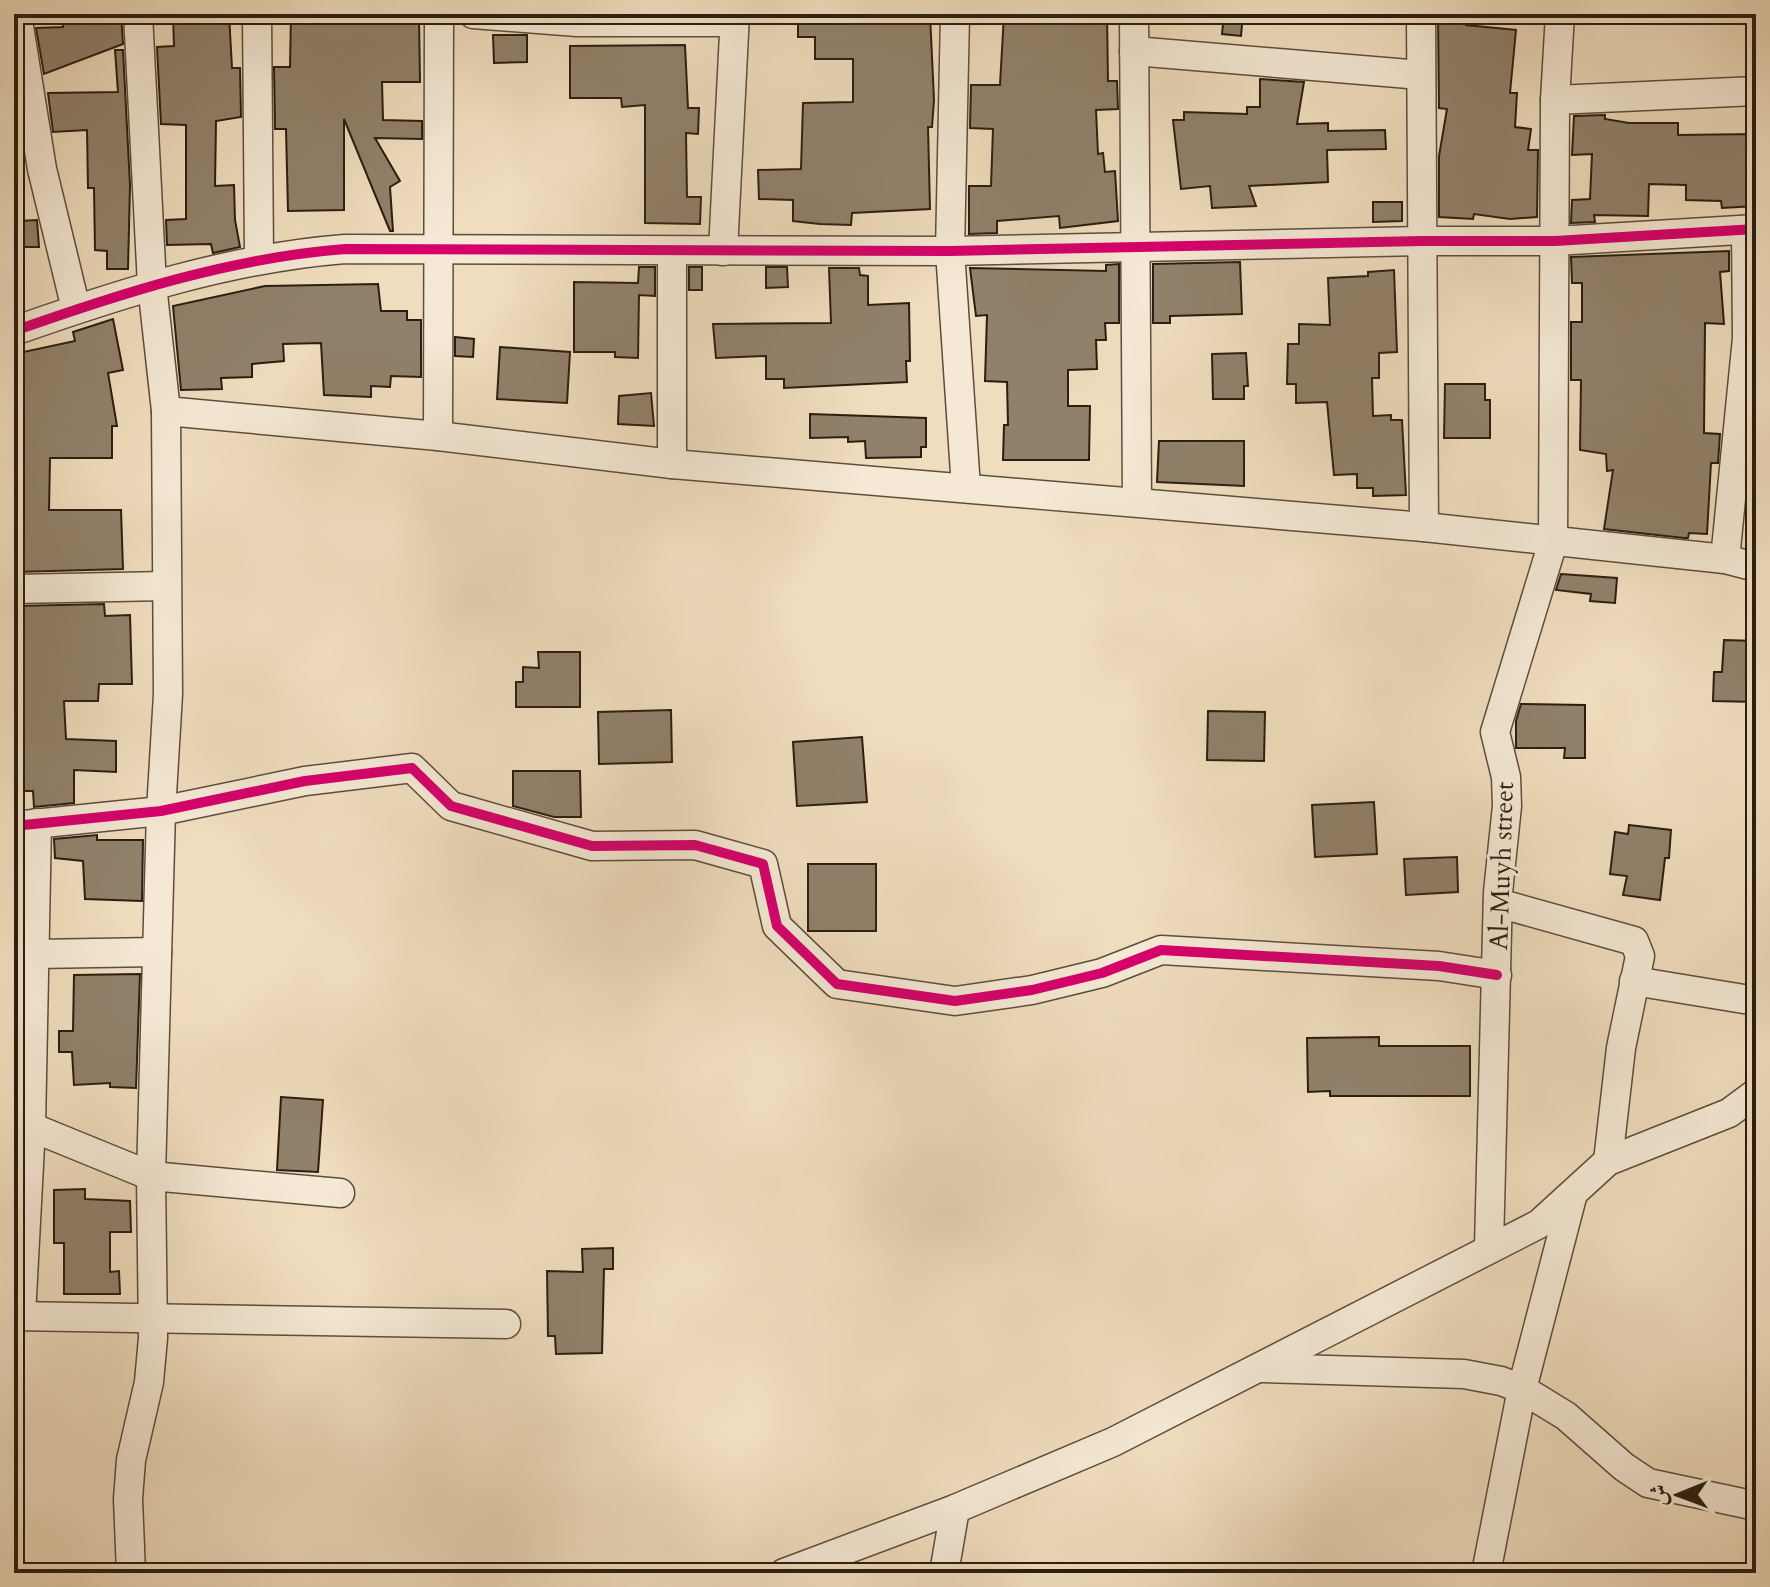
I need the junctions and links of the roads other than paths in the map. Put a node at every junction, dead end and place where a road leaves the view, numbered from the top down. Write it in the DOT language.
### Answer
graph roads {
  1 [pos="17,14"];
  2 [pos="138,14"];
  3 [pos="257,14"];
  4 [pos="439,14"];
  5 [pos="473,14"];
  6 [pos="955,14"];
  7 [pos="1134,14"];
  8 [pos="1421,14"];
  9 [pos="1560,14"];
  10 [pos="734,18"];
  11 [pos="645,19"];
  12 [pos="1134,51"];
  13 [pos="1421,75"];
  14 [pos="1756,91"];
  15 [pos="1555,100"];
  16 [pos="1751,230"];
  17 [pos="1422,241"];
  18 [pos="1555,241"];
  19 [pos="1135,248"];
  20 [pos="672,251"];
  21 [pos="723,251"];
  22 [pos="950,251"];
  23 [pos="438,252"];
  24 [pos="259,258"];
  25 [pos="152,285"];
  26 [pos="76,309"];
  27 [pos="14,331"];
  28 [pos="166,411"];
  29 [pos="438,436"];
  30 [pos="672,464"];
  31 [pos="966,488"];
  32 [pos="1137,502"];
  33 [pos="1424,527"];
  34 [pos="1553,542"];
  35 [pos="1725,559"];
  36 [pos="1756,567"];
  37 [pos="166,586"];
  38 [pos="14,589"];
  39 [pos="161,811"];
  40 [pos="25,825"];
  41 [pos="1498,903"];
  42 [pos="157,952"];
  43 [pos="35,954"];
  44 [pos="1497,975"];
  45 [pos="1634,981"];
  46 [pos="1756,1001"];
  47 [pos="1756,1093"];
  48 [pos="31,1127"];
  49 [pos="1608,1161"];
  50 [pos="151,1176"];
  51 [pos="340,1193"];
  52 [pos="1572,1197"];
  53 [pos="1489,1247"];
  54 [pos="18,1316"];
  55 [pos="151,1317"];
  56 [pos="506,1324"];
  57 [pos="1257,1368"];
  58 [pos="1522,1389"];
  59 [pos="1756,1506"];
  60 [pos="955,1509"];
  61 [pos="131,1573"];
  62 [pos="784,1573"];
  63 [pos="944,1573"];
  64 [pos="1486,1573"];
  1 -- 26 [label="street"];
  2 -- 25 [label="street"];
  3 -- 24 [label="street"];
  4 -- 23 [label="street"];
  5 -- 11 [label="street"];
  6 -- 22 [label="street"];
  7 -- 12 [label="street"];
  8 -- 13 [label="street"];
  9 -- 15 [label="street, Al-Muyh street"];
  10 -- 11 [label="street"];
  10 -- 21 [label="street"];
  12 -- 13 [label="street"];
  12 -- 19 [label="street"];
  13 -- 17 [label="street"];
  14 -- 15 [label="street"];
  15 -- 18 [label="street, Al-Muyh street"];
  16 -- 18 [label="street"];
  16 -- 35 [label="street"];
  17 -- 18 [label="street"];
  17 -- 19 [label="street"];
  17 -- 33 [label="street"];
  18 -- 34 [label="street, Al-Muyh street"];
  19 -- 22 [label="street"];
  19 -- 32 [label="street"];
  20 -- 21 [label="street"];
  20 -- 23 [label="street"];
  20 -- 30 [label="street"];
  21 -- 22 [label="street"];
  22 -- 31 [label="street"];
  23 -- 24 [label="street"];
  23 -- 29 [label="street"];
  24 -- 25 [label="street"];
  25 -- 26 [label="street"];
  25 -- 28 [label="street"];
  26 -- 27 [label="street"];
  28 -- 29 [label="street"];
  28 -- 37 [label="street"];
  29 -- 30 [label="street"];
  30 -- 31 [label="street"];
  31 -- 32 [label="street"];
  32 -- 33 [label="street"];
  33 -- 34 [label="street"];
  34 -- 35 [label="street"];
  34 -- 41 [label="street, Al-Muyh street"];
  35 -- 36 [label="street"];
  37 -- 38 [label="street"];
  37 -- 39 [label="street"];
  39 -- 40 [label="street"];
  39 -- 42 [label="street"];
  39 -- 44 [label="street"];
  40 -- 43 [label="street"];
  41 -- 44 [label="street, Al-Muyh street"];
  41 -- 45 [label="street"];
  42 -- 43 [label="street"];
  42 -- 50 [label="street"];
  43 -- 48 [label="street"];
  44 -- 53 [label="street, Al-Muyh street"];
  45 -- 46 [label="street"];
  45 -- 49 [label="street"];
  47 -- 49 [label="street"];
  48 -- 50 [label="street"];
  48 -- 54 [label="street"];
  49 -- 52 [label="street"];
  50 -- 51 [label="street"];
  50 -- 55 [label="street"];
  52 -- 53 [label="street"];
  52 -- 58 [label="street"];
  53 -- 57 [label="street"];
  54 -- 55 [label="street"];
  55 -- 56 [label="street"];
  55 -- 61 [label="street"];
  57 -- 58 [label="street"];
  57 -- 60 [label="street"];
  58 -- 59 [label="street"];
  58 -- 64 [label="street"];
  60 -- 62 [label="street"];
  60 -- 63 [label="street"];
}
